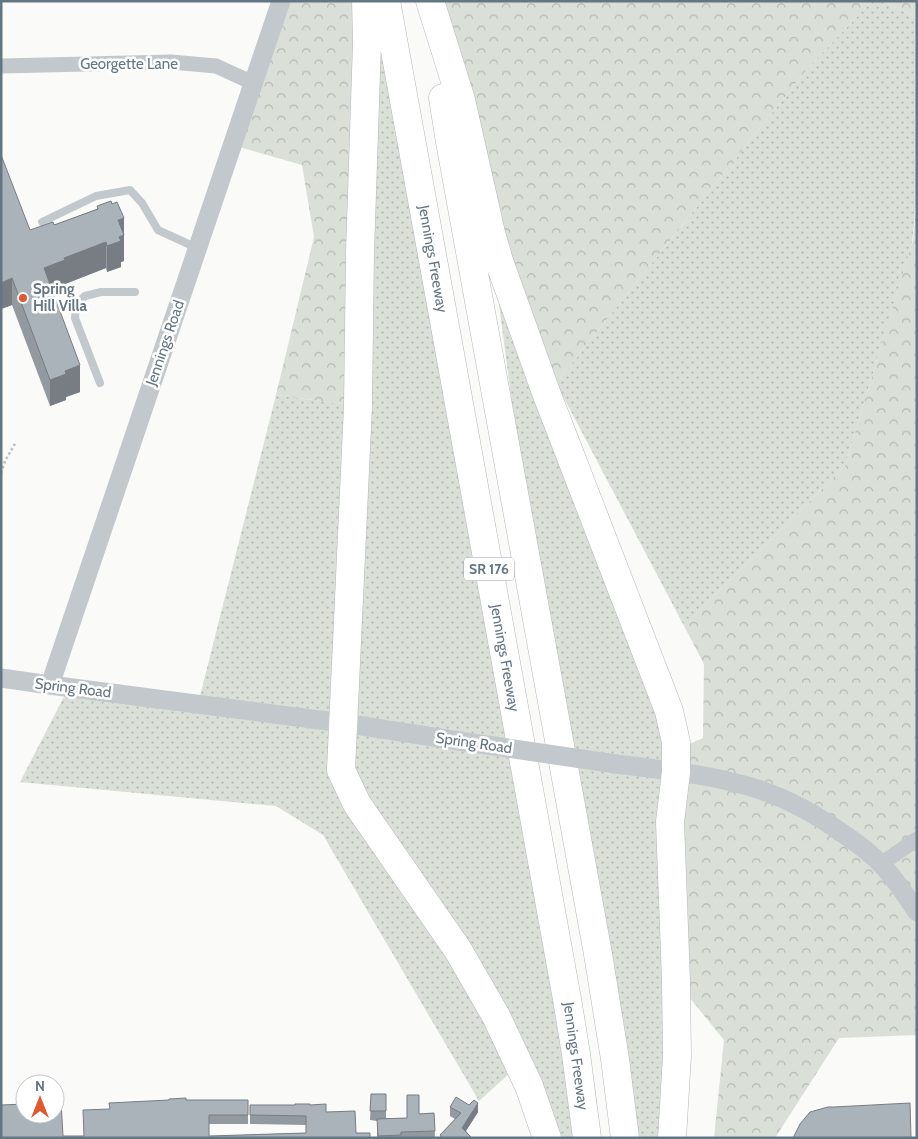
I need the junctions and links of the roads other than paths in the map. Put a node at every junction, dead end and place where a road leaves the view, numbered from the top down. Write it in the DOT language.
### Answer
graph roads {
  1 [pos="282,1"];
  2 [pos="366,1"];
  3 [pos="386,1"];
  4 [pos="428,1"];
  5 [pos="1,66"];
  6 [pos="253,83"];
  7 [pos="42,222"];
  8 [pos="197,248"];
  9 [pos="135,292"];
  10 [pos="100,383"];
  11 [pos="1,678"];
  12 [pos="50,685"];
  13 [pos="343,723"];
  14 [pos="676,772"];
  15 [pos="917,839"];
  16 [pos="881,864"];
  17 [pos="917,912"];
  18 [pos="547,1138"];
  19 [pos="587,1138"];
  20 [pos="625,1138"];
  21 [pos="672,1138"];
  1 -- 6 [label="street, Jennings Road"];
  2 -- 13 [label="highway"];
  3 -- 19 [label="highway, Jennings Freeway / SR 176"];
  4 -- 14 [label="highway"];
  4 -- 20 [label="highway, SR 176"];
  5 -- 6 [label="street, Georgette Lane"];
  6 -- 8 [label="street, Jennings Road"];
  7 -- 8 [label="lane"];
  8 -- 12 [label="street, Jennings Road"];
  9 -- 10 [label="lane"];
  11 -- 12 [label="street, Spring Road"];
  12 -- 13 [label="street, Spring Road"];
  13 -- 14 [label="street, Spring Road, bridge"];
  13 -- 18 [label="highway"];
  14 -- 16 [label="street, Spring Road"];
  14 -- 21 [label="highway"];
  15 -- 16 [label="street"];
  16 -- 17 [label="street, Spring Road"];
}
